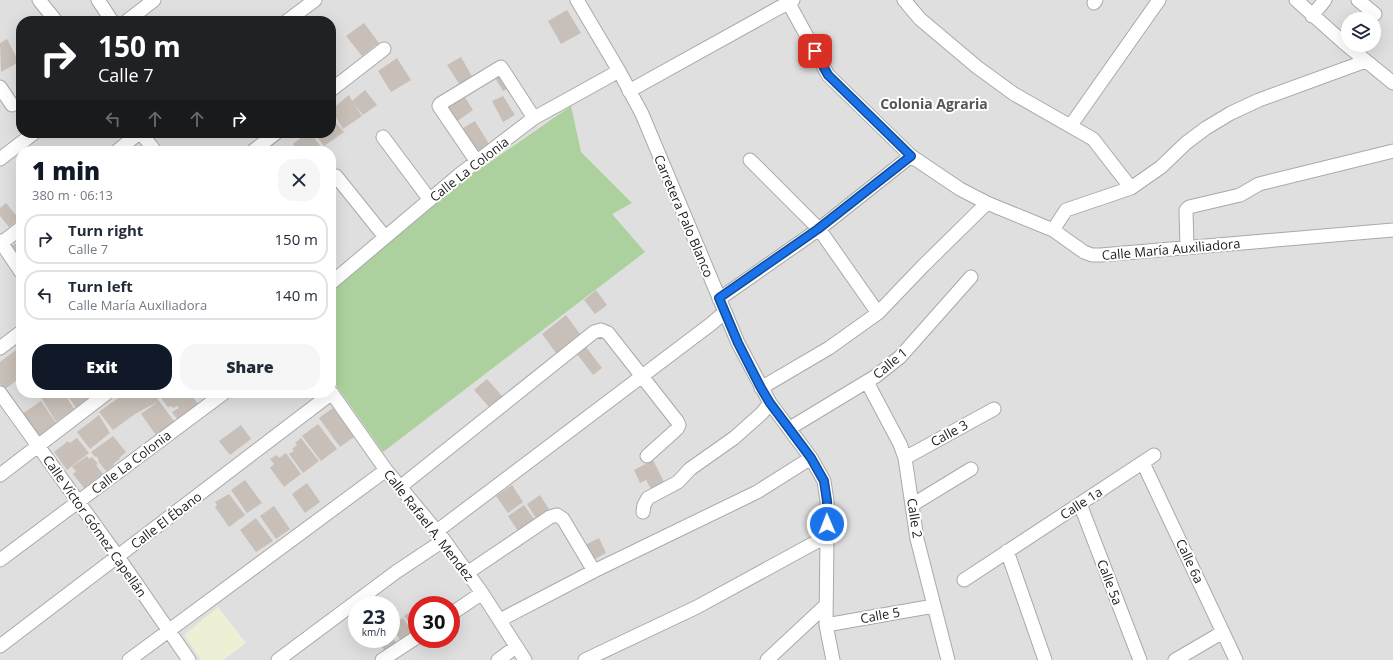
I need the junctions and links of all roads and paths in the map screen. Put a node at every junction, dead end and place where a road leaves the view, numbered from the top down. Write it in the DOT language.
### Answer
graph roads {
  1 [pos="39,0"];
  2 [pos="98,0"];
  3 [pos="154,0"];
  4 [pos="315,0"];
  5 [pos="577,0"];
  6 [pos="904,0"];
  7 [pos="1159,0"];
  8 [pos="1296,0"];
  9 [pos="1325,0"];
  10 [pos="1358,0"];
  11 [pos="790,1"];
  12 [pos="1373,12"];
  13 [pos="52,16"];
  14 [pos="109,16"];
  15 [pos="133,16"];
  16 [pos="294,16"];
  17 [pos="1312,16"];
  18 [pos="384,49"];
  19 [pos="1366,61"];
  20 [pos="619,71"];
  21 [pos="1393,83"];
  22 [pos="336,86"];
  23 [pos="0,87"];
  24 [pos="630,91"];
  25 [pos="12,105"];
  26 [pos="534,118"];
  27 [pos="1071,125"];
  28 [pos="383,137"];
  29 [pos="27,138"];
  30 [pos="134,138"];
  31 [pos="144,138"];
  32 [pos="270,138"];
  33 [pos="17,146"];
  34 [pos="123,146"];
  35 [pos="151,146"];
  36 [pos="259,146"];
  37 [pos="16,147"];
  38 [pos="1393,151"];
  39 [pos="911,156"];
  40 [pos="0,159"];
  41 [pos="750,160"];
  42 [pos="477,162"];
  43 [pos="336,176"];
  44 [pos="1131,188"];
  45 [pos="430,200"];
  46 [pos="987,203"];
  47 [pos="818,229"];
  48 [pos="1052,230"];
  49 [pos="1393,230"];
  50 [pos="16,232"];
  51 [pos="385,237"];
  52 [pos="1,243"];
  53 [pos="1187,248"];
  54 [pos="16,265"];
  55 [pos="336,274"];
  56 [pos="971,277"];
  57 [pos="719,298"];
  58 [pos="725,312"];
  59 [pos="878,313"];
  60 [pos="16,336"];
  61 [pos="0,348"];
  62 [pos="642,376"];
  63 [pos="867,382"];
  64 [pos="761,388"];
  65 [pos="0,393"];
  66 [pos="99,398"];
  67 [pos="217,398"];
  68 [pos="325,398"];
  69 [pos="335,398"];
  70 [pos="770,403"];
  71 [pos="994,409"];
  72 [pos="790,428"];
  73 [pos="37,446"];
  74 [pos="1154,455"];
  75 [pos="647,456"];
  76 [pos="811,458"];
  77 [pos="905,458"];
  78 [pos="1143,463"];
  79 [pos="971,469"];
  80 [pos="386,470"];
  81 [pos="0,475"];
  82 [pos="400,487"];
  83 [pos="78,502"];
  84 [pos="1080,504"];
  85 [pos="912,505"];
  86 [pos="643,512"];
  87 [pos="440,535"];
  88 [pos="828,536"];
  89 [pos="1007,552"];
  90 [pos="118,557"];
  91 [pos="0,560"];
  92 [pos="594,571"];
  93 [pos="467,573"];
  94 [pos="964,580"];
  95 [pos="482,593"];
  96 [pos="825,606"];
  97 [pos="934,606"];
  98 [pos="460,608"];
  99 [pos="500,620"];
  100 [pos="826,625"];
  101 [pos="168,630"];
  102 [pos="1223,632"];
  103 [pos="408,643"];
  104 [pos="0,646"];
  105 [pos="516,647"];
  106 [pos="128,660"];
  107 [pos="189,660"];
  108 [pos="278,660"];
  109 [pos="382,660"];
  110 [pos="498,660"];
  111 [pos="525,660"];
  112 [pos="585,660"];
  113 [pos="767,660"];
  114 [pos="833,660"];
  115 [pos="948,660"];
  116 [pos="1045,660"];
  117 [pos="1140,660"];
  118 [pos="1175,660"];
  119 [pos="1236,660"];
  1 -- 13 [label="street"];
  2 -- 14 [label="street"];
  3 -- 15 [label="street"];
  4 -- 16 [label="street"];
  5 -- 20 [label="street, Carretera Palo Blanco"];
  6 -- 27 [label="street"];
  7 -- 27 [label="street"];
  8 -- 17 [label="street"];
  9 -- 17 [label="street"];
  10 -- 12 [label="street"];
  11 -- 24 [label="street"];
  11 -- 39 [label="street, Calle María Auxiliadora"];
  17 -- 19 [label="street"];
  18 -- 22 [label="street"];
  19 -- 21 [label="street"];
  19 -- 44 [label="street"];
  20 -- 24 [label="street, Carretera Palo Blanco"];
  20 -- 26 [label="street, Calle La Colonia"];
  23 -- 25 [label="street"];
  24 -- 57 [label="street, Carretera Palo Blanco"];
  26 -- 42 [label="street, Calle La Colonia"];
  26 -- 42 [label="street"];
  27 -- 44 [label="street"];
  28 -- 45 [label="street"];
  29 -- 33 [label="street"];
  30 -- 34 [label="street"];
  31 -- 35 [label="street"];
  32 -- 36 [label="street"];
  37 -- 40 [label="street"];
  38 -- 53 [label="street"];
  39 -- 46 [label="street, Calle María Auxiliadora"];
  39 -- 47 [label="street"];
  41 -- 47 [label="street"];
  42 -- 45 [label="street, Calle La Colonia"];
  43 -- 51 [label="street"];
  44 -- 48 [label="street"];
  45 -- 51 [label="street, Calle La Colonia"];
  46 -- 48 [label="street, Calle María Auxiliadora"];
  46 -- 59 [label="street"];
  47 -- 57 [label="street"];
  47 -- 59 [label="street"];
  48 -- 53 [label="street, Calle María Auxiliadora"];
  49 -- 53 [label="street, Calle María Auxiliadora"];
  50 -- 52 [label="street"];
  51 -- 55 [label="street, Calle La Colonia"];
  52 -- 54 [label="street"];
  56 -- 63 [label="street, Calle 1"];
  57 -- 58 [label="street, Carretera Palo Blanco"];
  58 -- 62 [label="street"];
  58 -- 64 [label="street, Carretera Palo Blanco"];
  59 -- 64 [label="street"];
  60 -- 61 [label="street"];
  62 -- 75 [label="street"];
  62 -- 82 [label="street"];
  62 -- 87 [label="street"];
  63 -- 72 [label="street, Calle 1"];
  63 -- 77 [label="street, Calle 2"];
  64 -- 70 [label="street, Carretera Palo Blanco"];
  65 -- 73 [label="street, Calle Víctor Gómez Capellán"];
  66 -- 73 [label="street"];
  67 -- 83 [label="street, Calle La Colonia"];
  68 -- 90 [label="street, Calle El Ébano"];
  69 -- 80 [label="street, Calle Rafael A. Mendez"];
  70 -- 72 [label="street, Carretera Palo Blanco"];
  70 -- 86 [label="street"];
  71 -- 77 [label="street, Calle 3"];
  72 -- 76 [label="street, Carretera Palo Blanco"];
  73 -- 81 [label="street"];
  73 -- 83 [label="street, Calle Víctor Gómez Capellán"];
  74 -- 78 [label="street, Calle 1a"];
  76 -- 88 [label="street, Carretera Palo Blanco"];
  76 -- 92 [label="street"];
  77 -- 85 [label="street, Calle 2"];
  78 -- 84 [label="street, Calle 1a"];
  78 -- 102 [label="street, Calle 6a"];
  79 -- 85 [label="street"];
  80 -- 82 [label="street, Calle Rafael A. Mendez"];
  80 -- 101 [label="street"];
  82 -- 87 [label="street, Calle Rafael A. Mendez"];
  83 -- 90 [label="street, Calle Víctor Gómez Capellán"];
  83 -- 91 [label="street, Calle La Colonia"];
  84 -- 89 [label="street, Calle 1a"];
  84 -- 117 [label="street, Calle 5a"];
  85 -- 97 [label="street, Calle 2"];
  87 -- 93 [label="street, Calle Rafael A. Mendez"];
  87 -- 108 [label="street"];
  88 -- 96 [label="street, Carretera Palo Blanco"];
  88 -- 112 [label="street"];
  89 -- 94 [label="street, Calle 1a"];
  89 -- 116 [label="street"];
  90 -- 101 [label="street, Calle Víctor Gómez Capellán"];
  90 -- 104 [label="street, Calle El Ébano"];
  92 -- 93 [label="street"];
  92 -- 99 [label="street"];
  93 -- 95 [label="street, Calle Rafael A. Mendez"];
  95 -- 98 [label="street"];
  95 -- 99 [label="street, Calle Rafael A. Mendez"];
  96 -- 100 [label="street, Carretera Palo Blanco"];
  96 -- 113 [label="street"];
  97 -- 100 [label="street, Calle 5"];
  97 -- 115 [label="street, Calle 2"];
  99 -- 105 [label="street, Calle Rafael A. Mendez"];
  100 -- 114 [label="street, Carretera Palo Blanco"];
  101 -- 106 [label="street"];
  101 -- 107 [label="street, Calle Víctor Gómez Capellán"];
  102 -- 118 [label="street"];
  102 -- 119 [label="street, Calle 6a"];
  103 -- 109 [label="street"];
  105 -- 110 [label="street"];
  105 -- 111 [label="street, Calle Rafael A. Mendez"];
}
